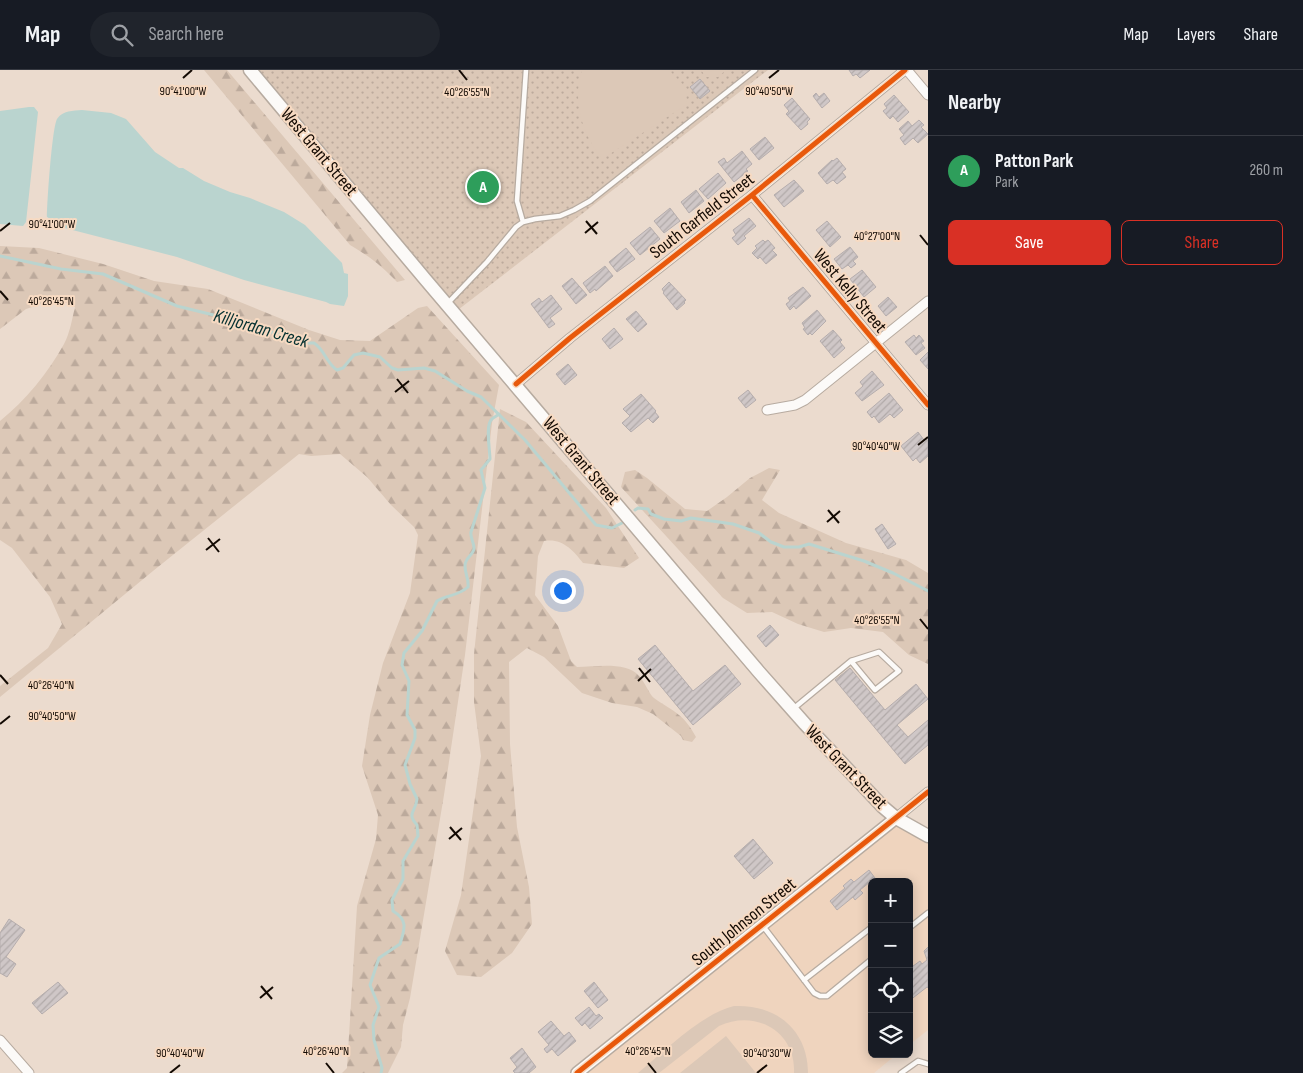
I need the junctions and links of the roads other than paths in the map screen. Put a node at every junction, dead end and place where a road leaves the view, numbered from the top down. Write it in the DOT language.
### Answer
graph roads {
  1 [pos="250,70"];
  2 [pos="526,70"];
  3 [pos="755,70"];
  4 [pos="906,70"];
  5 [pos="928,95"];
  6 [pos="752,195"];
  7 [pos="523,222"];
  8 [pos="928,301"];
  9 [pos="447,304"];
  10 [pos="876,342"];
  11 [pos="516,384"];
  12 [pos="928,405"];
  13 [pos="767,410"];
  14 [pos="851,661"];
  15 [pos="792,710"];
  16 [pos="928,792"];
  17 [pos="896,818"];
  18 [pos="928,836"];
  19 [pos="928,913"];
  20 [pos="762,924"];
  21 [pos="913,925"];
  22 [pos="868,930"];
  23 [pos="868,962"];
  24 [pos="804,980"];
  25 [pos="0,1040"];
  26 [pos="928,1064"];
  27 [pos="28,1073"];
  28 [pos="577,1073"];
  29 [pos="901,1073"];
  1 -- 9 [label="main road, West Grant Street"];
  2 -- 7 [label="lane"];
  3 -- 7 [label="lane"];
  4 -- 5 [label="street"];
  4 -- 6 [label="street, South Garfield Street"];
  6 -- 10 [label="street, West Kelly Street"];
  6 -- 11 [label="street, South Garfield Street"];
  7 -- 9 [label="lane"];
  8 -- 10 [label="street"];
  9 -- 11 [label="main road, West Grant Street"];
  10 -- 12 [label="street, West Kelly Street"];
  10 -- 13 [label="street"];
  11 -- 15 [label="main road, West Grant Street"];
  14 -- 14 [label="lane"];
  14 -- 15 [label="lane"];
  15 -- 17 [label="main road, West Grant Street"];
  16 -- 17 [label="street, South Johnson Street"];
  17 -- 18 [label="main road, West Grant Street"];
  17 -- 20 [label="street, South Johnson Street"];
  19 -- 21 [label="lane"];
  20 -- 24 [label="lane"];
  20 -- 28 [label="street, South Johnson Street"];
  22 -- 24 [label="lane"];
  23 -- 24 [label="lane"];
  25 -- 27 [label="street"];
  26 -- 29 [label="lane"];
}
